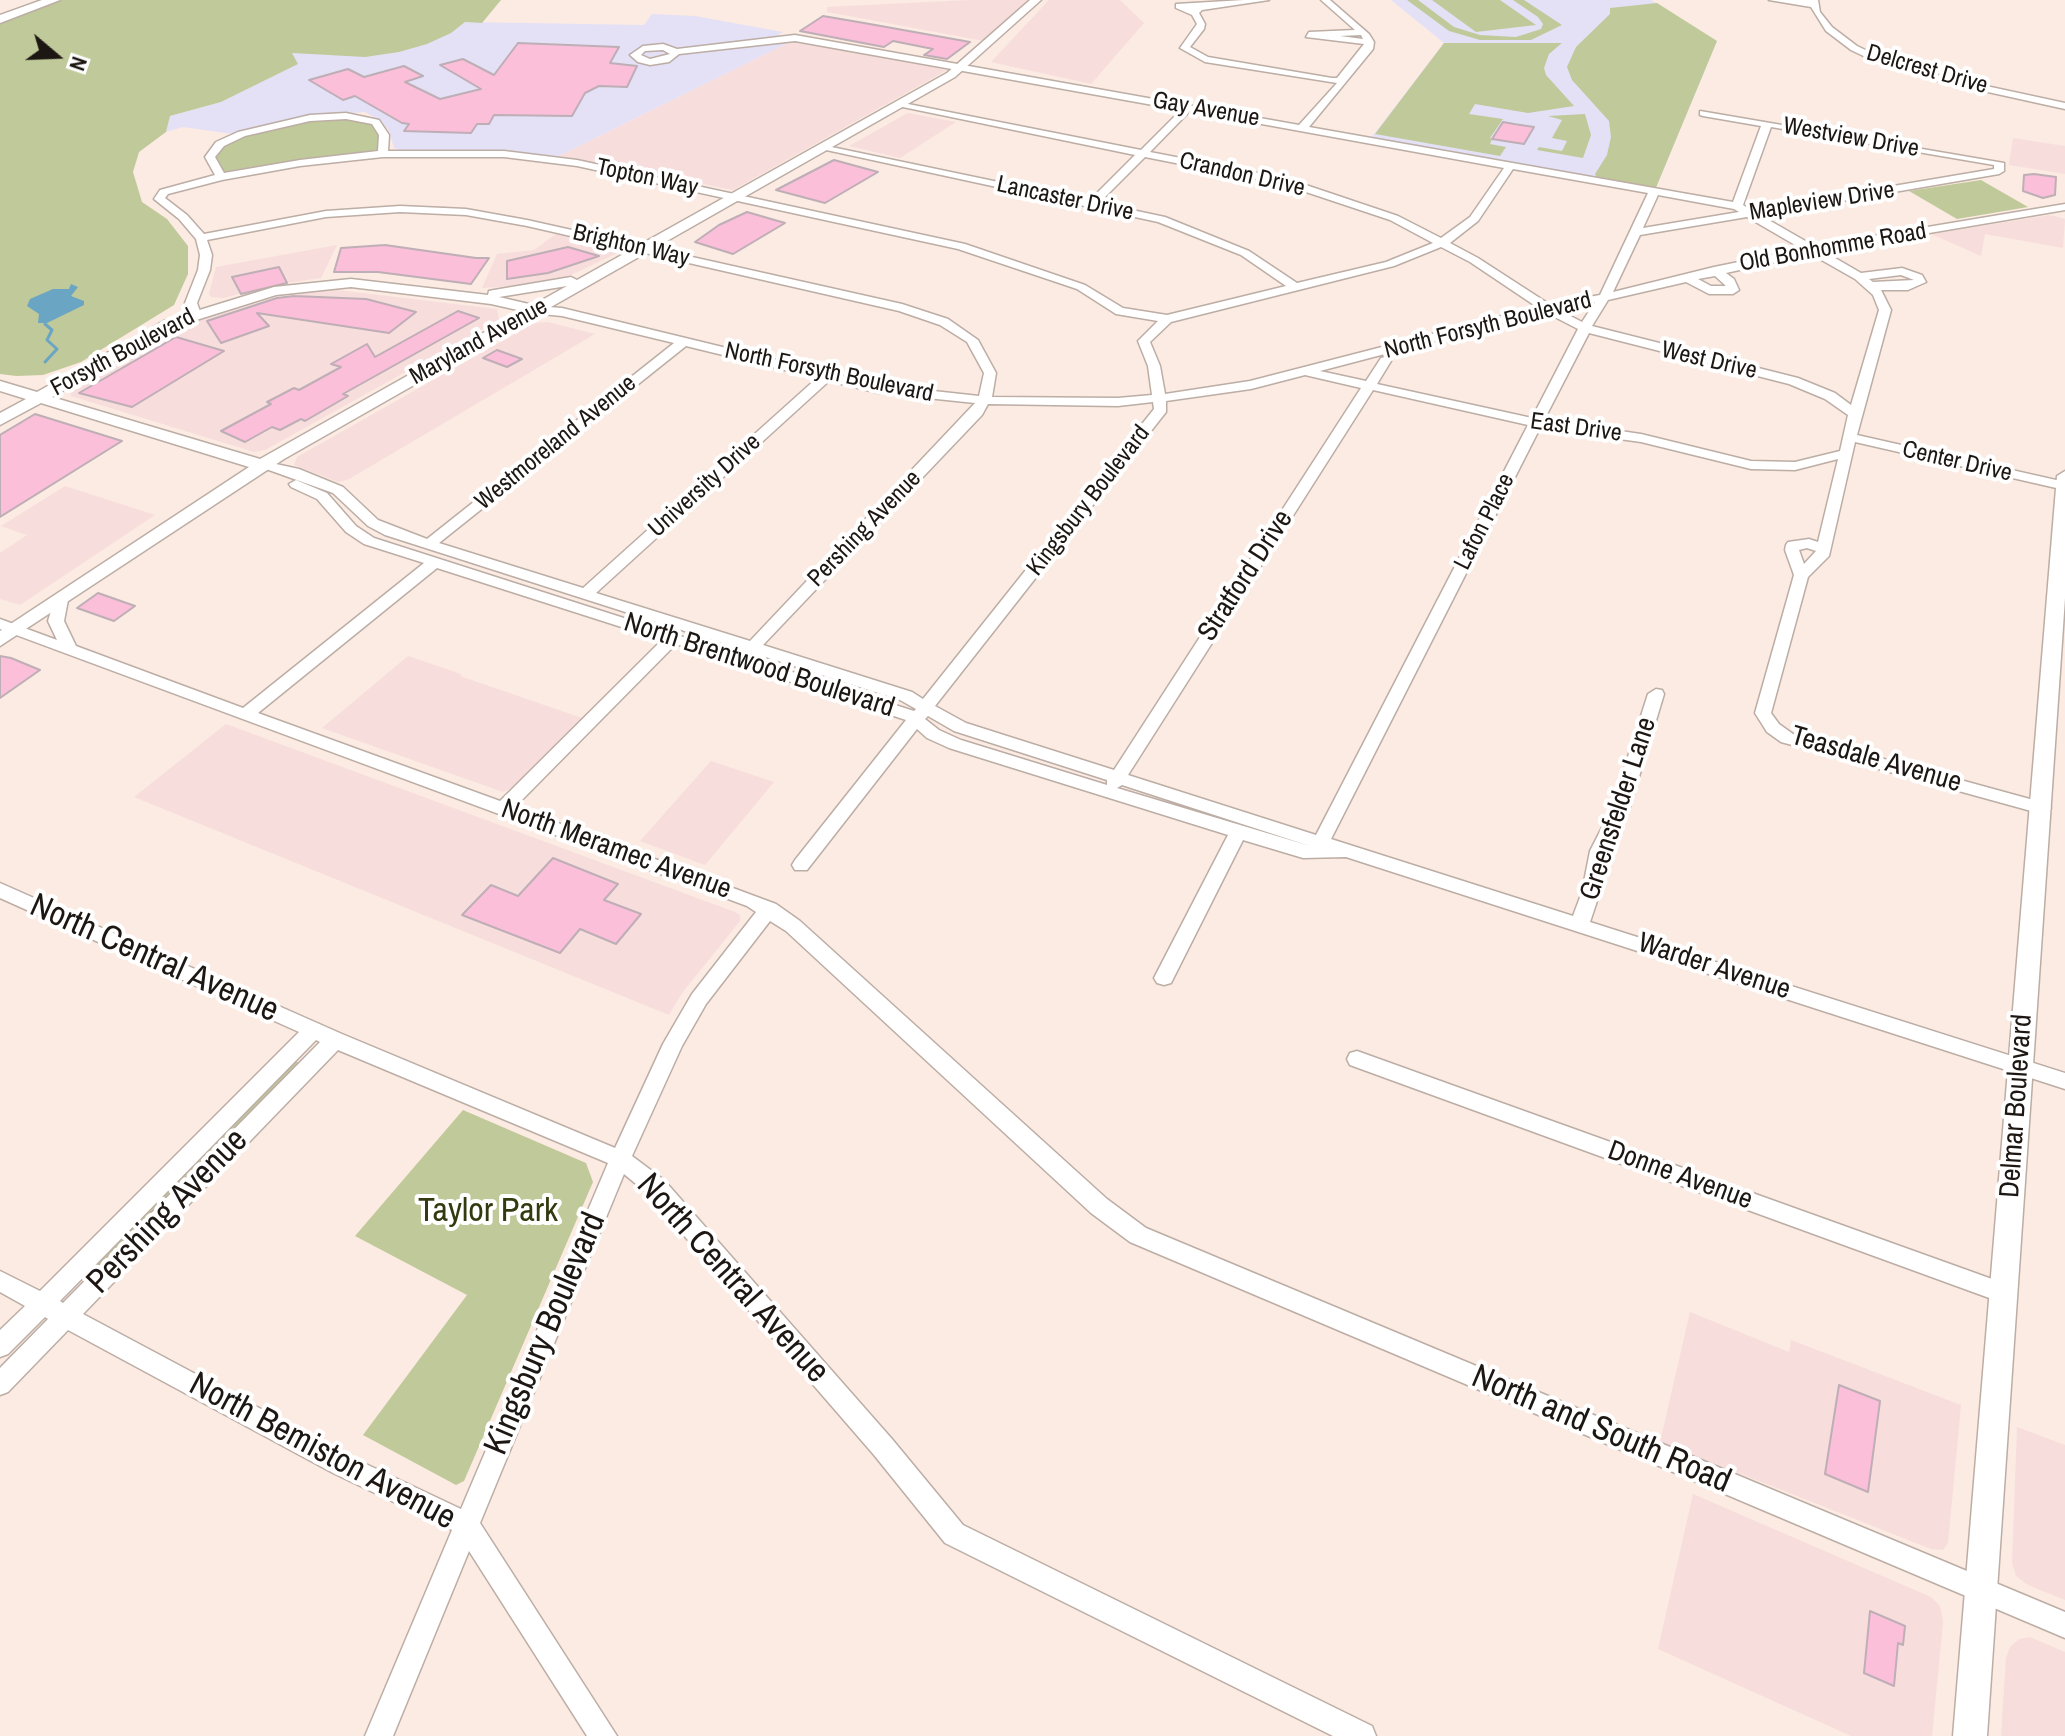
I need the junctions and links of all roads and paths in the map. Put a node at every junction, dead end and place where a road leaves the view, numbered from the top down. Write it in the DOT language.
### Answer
graph roads {
  1 [pos="42,0"];
  2 [pos="54,0"];
  3 [pos="1036,0"];
  4 [pos="1265,0"];
  5 [pos="1325,0"];
  6 [pos="1773,0"];
  7 [pos="1814,2"];
  8 [pos="2,16"];
  9 [pos="1363,32"];
  10 [pos="1369,42"];
  11 [pos="675,52"];
  12 [pos="967,64"];
  13 [pos="1333,85"];
  14 [pos="898,105"];
  15 [pos="2065,106"];
  16 [pos="1189,107"];
  17 [pos="1703,113"];
  18 [pos="1767,124"];
  19 [pos="1297,127"];
  20 [pos="822,148"];
  21 [pos="1144,152"];
  22 [pos="383,154"];
  23 [pos="1999,163"];
  24 [pos="1510,166"];
  25 [pos="221,177"];
  26 [pos="1654,192"];
  27 [pos="737,196"];
  28 [pos="1092,204"];
  29 [pos="1737,206"];
  30 [pos="2065,207"];
  31 [pos="1753,213"];
  32 [pos="1637,232"];
  33 [pos="201,238"];
  34 [pos="1442,243"];
  35 [pos="643,249"];
  36 [pos="1811,250"];
  37 [pos="613,266"];
  38 [pos="1714,270"];
  39 [pos="1685,277"];
  40 [pos="1859,277"];
  41 [pos="1871,286"];
  42 [pos="1295,287"];
  43 [pos="458,297"];
  44 [pos="1603,298"];
  45 [pos="1547,308"];
  46 [pos="535,310"];
  47 [pos="1120,311"];
  48 [pos="195,314"];
  49 [pos="1559,316"];
  50 [pos="1167,319"];
  51 [pos="1585,328"];
  52 [pos="1144,341"];
  53 [pos="678,345"];
  54 [pos="1385,361"];
  55 [pos="1305,371"];
  56 [pos="1326,376"];
  57 [pos="820,381"];
  58 [pos="0,386"];
  59 [pos="1369,386"];
  60 [pos="39,398"];
  61 [pos="1160,404"];
  62 [pos="981,406"];
  63 [pos="1855,414"];
  64 [pos="0,420"];
  65 [pos="1535,423"];
  66 [pos="1849,437"];
  67 [pos="1847,453"];
  68 [pos="262,465"];
  69 [pos="2065,476"];
  70 [pos="2065,486"];
  71 [pos="428,545"];
  72 [pos="1823,549"];
  73 [pos="434,563"];
  74 [pos="1801,575"];
  75 [pos="585,595"];
  76 [pos="60,600"];
  77 [pos="5,631"];
  78 [pos="673,638"];
  79 [pos="753,647"];
  80 [pos="70,650"];
  81 [pos="1656,694"];
  82 [pos="246,714"];
  83 [pos="922,714"];
  84 [pos="1118,775"];
  85 [pos="1108,792"];
  86 [pos="504,808"];
  87 [pos="2042,808"];
  88 [pos="1238,833"];
  89 [pos="1319,847"];
  90 [pos="801,865"];
  91 [pos="0,890"];
  92 [pos="769,909"];
  93 [pos="1580,923"];
  94 [pos="1164,978"];
  95 [pos="313,1031"];
  96 [pos="335,1040"];
  97 [pos="1357,1059"];
  98 [pos="2019,1066"];
  99 [pos="2065,1081"];
  100 [pos="620,1159"];
  101 [pos="1138,1235"];
  102 [pos="0,1281"];
  103 [pos="2003,1293"];
  104 [pos="42,1303"];
  105 [pos="66,1316"];
  106 [pos="0,1346"];
  107 [pos="0,1384"];
  108 [pos="466,1524"];
  109 [pos="1982,1589"];
  110 [pos="2065,1625"];
  111 [pos="379,1736"];
  112 [pos="603,1736"];
  113 [pos="1362,1736"];
  114 [pos="1970,1736"];
  1 -- 8 [label="highway"];
  2 -- 8 [label="highway"];
  3 -- 12 [label="main road, Maryland Avenue"];
  4 -- 13 [label="street"];
  5 -- 9 [label="street"];
  6 -- 7 [label="street"];
  7 -- 15 [label="street, Delcrest Drive"];
  9 -- 10 [label="street"];
  9 -- 10 [label="street"];
  10 -- 13 [label="street"];
  11 -- 12 [label="street, Gay Avenue"];
  12 -- 14 [label="main road, Maryland Avenue"];
  12 -- 16 [label="street, Gay Avenue"];
  13 -- 19 [label="street"];
  14 -- 20 [label="main road, Maryland Avenue"];
  14 -- 21 [label="street, Crandon Drive"];
  16 -- 19 [label="street, Gay Avenue"];
  16 -- 21 [label="street"];
  17 -- 18 [label="street, Westview Drive"];
  18 -- 23 [label="street, Westview Drive"];
  18 -- 29 [label="street"];
  19 -- 24 [label="street, Gay Avenue"];
  20 -- 27 [label="main road, Maryland Avenue"];
  20 -- 28 [label="street, Lancaster Drive"];
  21 -- 28 [label="street"];
  21 -- 34 [label="street, Crandon Drive"];
  22 -- 25 [label="street, Topton Way"];
  22 -- 25 [label="street"];
  22 -- 27 [label="street, Topton Way"];
  23 -- 31 [label="street, Mapleview Drive"];
  24 -- 26 [label="street, Gay Avenue"];
  24 -- 34 [label="street"];
  25 -- 33 [label="street, Topton Way"];
  26 -- 29 [label="street, Gay Avenue"];
  26 -- 32 [label="street, Lafon Place"];
  27 -- 35 [label="main road, Maryland Avenue"];
  27 -- 47 [label="street, Topton Way"];
  28 -- 42 [label="street, Lancaster Drive"];
  29 -- 31 [label="street"];
  30 -- 36 [label="street, Old Bonhomme Road"];
  31 -- 32 [label="street, Mapleview Drive"];
  31 -- 36 [label="street"];
  32 -- 44 [label="street, Lafon Place"];
  33 -- 35 [label="street, Brighton Way"];
  33 -- 48 [label="street"];
  34 -- 42 [label="street"];
  34 -- 45 [label="street, Crandon Drive"];
  35 -- 37 [label="main road, Maryland Avenue"];
  35 -- 62 [label="street, Brighton Way"];
  36 -- 38 [label="street, Old Bonhomme Road"];
  36 -- 40 [label="street"];
  37 -- 43 [label="main road"];
  37 -- 46 [label="main road, Maryland Avenue"];
  38 -- 39 [label="street, Old Bonhomme Road"];
  38 -- 39 [label="street"];
  39 -- 44 [label="street, Old Bonhomme Road"];
  40 -- 41 [label="street"];
  40 -- 41 [label="street"];
  41 -- 63 [label="street, Teasdale Avenue"];
  42 -- 50 [label="street"];
  43 -- 46 [label="main road, Forsyth Boulevard"];
  43 -- 48 [label="main road, Forsyth Boulevard"];
  44 -- 45 [label="street, North Forsyth Boulevard"];
  44 -- 49 [label="street, North Forsyth Boulevard"];
  44 -- 51 [label="street, Lafon Place"];
  45 -- 49 [label="street, Crandon Drive"];
  45 -- 55 [label="street, North Forsyth Boulevard"];
  46 -- 53 [label="street, North Forsyth Boulevard"];
  46 -- 68 [label="main road, Maryland Avenue"];
  47 -- 50 [label="street, Topton Way"];
  47 -- 52 [label="street, Topton Way"];
  48 -- 60 [label="main road, Forsyth Boulevard"];
  49 -- 51 [label="street, West Drive"];
  49 -- 54 [label="street, North Forsyth Boulevard"];
  50 -- 52 [label="street"];
  51 -- 63 [label="street, West Drive"];
  51 -- 65 [label="street, Lafon Place"];
  52 -- 61 [label="street, Kingsbury Boulevard"];
  53 -- 57 [label="street, North Forsyth Boulevard"];
  53 -- 71 [label="street, Westmoreland Avenue"];
  54 -- 56 [label="street, North Forsyth Boulevard"];
  54 -- 59 [label="street, Stratford Drive"];
  55 -- 56 [label="street, East Drive"];
  55 -- 61 [label="street, North Forsyth Boulevard"];
  56 -- 59 [label="street, East Drive"];
  56 -- 61 [label="street, North Forsyth Boulevard"];
  57 -- 62 [label="street, North Forsyth Boulevard"];
  57 -- 75 [label="street, University Drive"];
  58 -- 60 [label="main road, North Brentwood Boulevard"];
  59 -- 65 [label="street, East Drive"];
  59 -- 84 [label="street, Stratford Drive"];
  60 -- 64 [label="main road, Forsyth Boulevard"];
  60 -- 68 [label="main road, North Brentwood Boulevard"];
  61 -- 62 [label="street, North Forsyth Boulevard"];
  61 -- 83 [label="street, Kingsbury Boulevard"];
  62 -- 79 [label="street, Pershing Avenue"];
  63 -- 66 [label="street, Teasdale Avenue"];
  65 -- 67 [label="street, East Drive"];
  65 -- 89 [label="street, Lafon Place"];
  66 -- 67 [label="street, Teasdale Avenue"];
  66 -- 70 [label="street, Center Drive"];
  67 -- 72 [label="street, Teasdale Avenue"];
  68 -- 71 [label="street, North Brentwood Boulevard"];
  68 -- 73 [label="street, North Brentwood Boulevard"];
  68 -- 76 [label="main road, Maryland Avenue"];
  69 -- 70 [label="main road, Delmar Boulevard"];
  70 -- 87 [label="main road, Delmar Boulevard"];
  71 -- 75 [label="street, North Brentwood Boulevard"];
  72 -- 74 [label="street, Teasdale Avenue"];
  72 -- 74 [label="street, Teasdale Avenue"];
  73 -- 78 [label="street, North Brentwood Boulevard"];
  73 -- 82 [label="street"];
  74 -- 87 [label="street, Teasdale Avenue"];
  75 -- 79 [label="street, North Brentwood Boulevard"];
  76 -- 77 [label="main road, Maryland Avenue"];
  76 -- 80 [label="street"];
  77 -- 80 [label="street, North Meramec Avenue"];
  78 -- 83 [label="street, North Brentwood Boulevard"];
  78 -- 86 [label="street"];
  79 -- 83 [label="street, North Brentwood Boulevard"];
  80 -- 82 [label="street, North Meramec Avenue"];
  81 -- 93 [label="street, Greensfelder Lane"];
  82 -- 86 [label="street, North Meramec Avenue"];
  83 -- 84 [label="street, North Brentwood Boulevard"];
  83 -- 85 [label="street, North Brentwood Boulevard"];
  83 -- 90 [label="street, Kingsbury Boulevard"];
  84 -- 85 [label="street, Stratford Drive"];
  84 -- 89 [label="street, North Brentwood Boulevard"];
  85 -- 88 [label="street, North Brentwood Boulevard"];
  86 -- 92 [label="street, North Meramec Avenue"];
  87 -- 98 [label="main road, Delmar Boulevard"];
  88 -- 89 [label="street, North Brentwood Boulevard"];
  88 -- 94 [label="street"];
  89 -- 93 [label="street, Warder Avenue"];
  91 -- 95 [label="street, North Central Avenue"];
  92 -- 100 [label="street, Kingsbury Boulevard"];
  92 -- 101 [label="street, North Meramec Avenue"];
  93 -- 98 [label="street, Warder Avenue"];
  95 -- 96 [label="street, North Central Avenue"];
  95 -- 104 [label="street, Pershing Avenue"];
  96 -- 100 [label="street, North Central Avenue"];
  96 -- 105 [label="street, Pershing Avenue"];
  97 -- 103 [label="street, Donne Avenue"];
  98 -- 99 [label="street, Warder Avenue"];
  98 -- 103 [label="main road, Delmar Boulevard"];
  100 -- 108 [label="street, Kingsbury Boulevard"];
  100 -- 113 [label="street, North Central Avenue"];
  101 -- 109 [label="street, North and South Road"];
  102 -- 104 [label="street, North Bemiston Avenue"];
  103 -- 109 [label="main road, Delmar Boulevard"];
  104 -- 105 [label="street, North Bemiston Avenue"];
  104 -- 106 [label="street, Pershing Avenue"];
  105 -- 107 [label="street, Pershing Avenue"];
  105 -- 108 [label="street, North Bemiston Avenue"];
  108 -- 111 [label="street, Kingsbury Boulevard"];
  108 -- 112 [label="street, North Bemiston Avenue"];
  109 -- 110 [label="street, North and South Road"];
  109 -- 114 [label="main road, Delmar Boulevard"];
}
